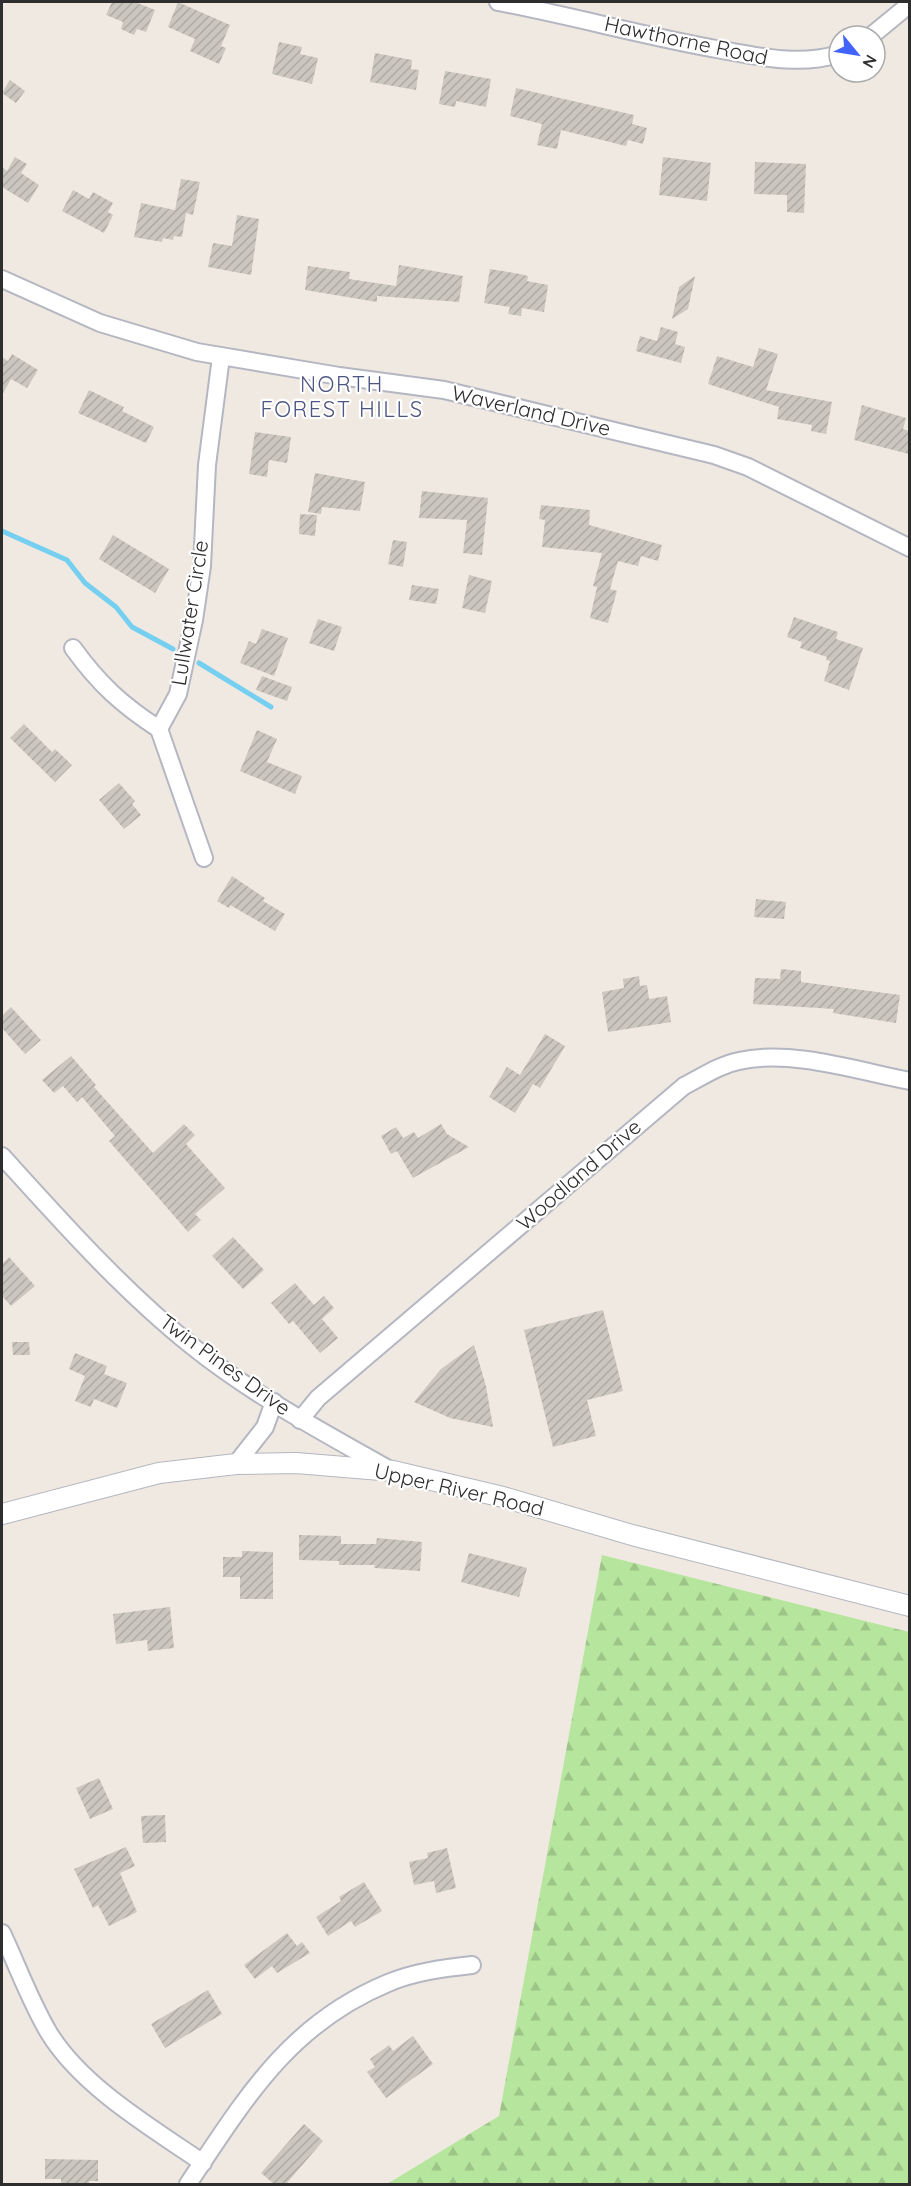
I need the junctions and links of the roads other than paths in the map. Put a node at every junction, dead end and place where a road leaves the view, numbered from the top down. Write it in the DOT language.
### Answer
graph roads {
  1 [pos="498,2"];
  2 [pos="909,4"];
  3 [pos="885,24"];
  4 [pos="827,57"];
  5 [pos="2,279"];
  6 [pos="220,357"];
  7 [pos="909,548"];
  8 [pos="73,648"];
  9 [pos="159,729"];
  10 [pos="204,858"];
  11 [pos="909,1081"];
  12 [pos="2,1156"];
  13 [pos="274,1402"];
  14 [pos="300,1420"];
  15 [pos="236,1464"];
  16 [pos="393,1471"];
  17 [pos="2,1514"];
  18 [pos="909,1606"];
  19 [pos="2,1933"];
  20 [pos="472,1965"];
  21 [pos="203,2163"];
  22 [pos="188,2184"];
  1 -- 4 [label="street, Hawthorne Road"];
  2 -- 3 [label="street"];
  5 -- 6 [label="street, Waverland Drive"];
  6 -- 7 [label="street, Waverland Drive"];
  6 -- 9 [label="street, Lullwater Circle"];
  8 -- 9 [label="street"];
  9 -- 10 [label="street"];
  11 -- 14 [label="street, Woodland Drive"];
  12 -- 13 [label="street, Twin Pines Drive"];
  13 -- 14 [label="street, Twin Pines Drive"];
  13 -- 15 [label="street"];
  14 -- 16 [label="street, Twin Pines Drive"];
  15 -- 16 [label="street, Upper River Road"];
  15 -- 17 [label="street, Upper River Road"];
  16 -- 18 [label="street, Upper River Road"];
  19 -- 21 [label="street"];
  20 -- 21 [label="street"];
  21 -- 22 [label="street"];
}
